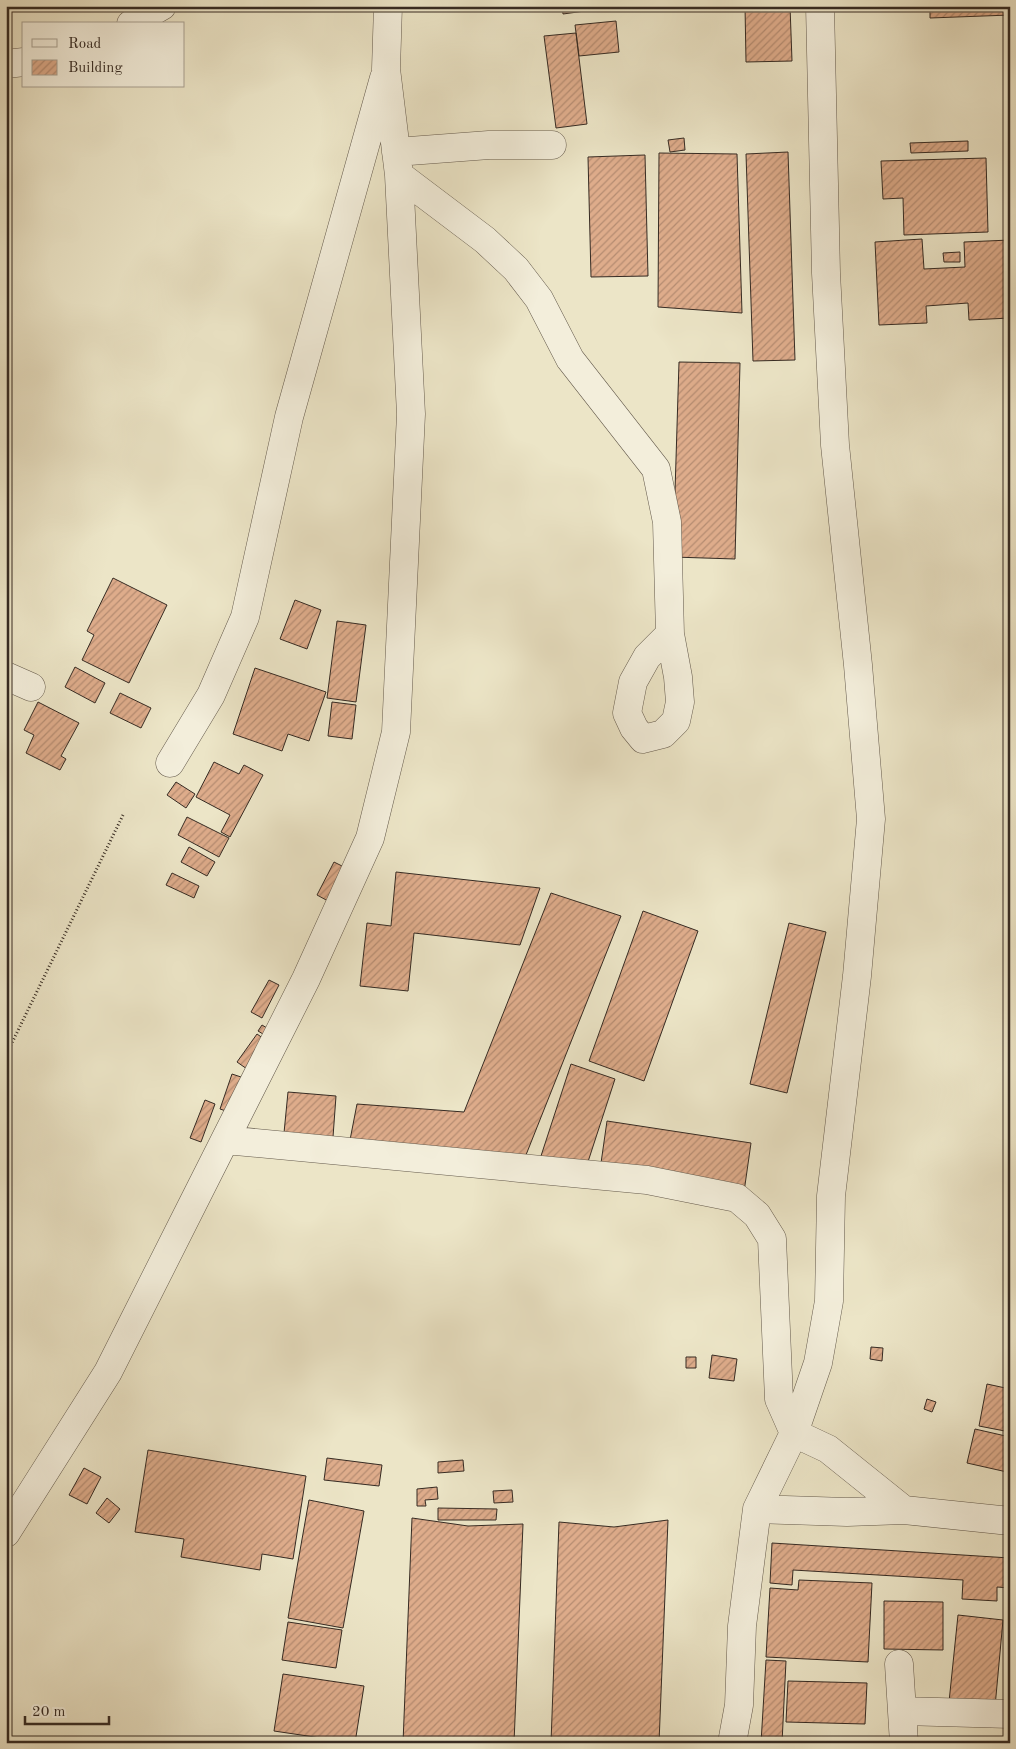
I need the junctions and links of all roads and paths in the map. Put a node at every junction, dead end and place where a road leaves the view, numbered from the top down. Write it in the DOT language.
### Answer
graph roads {
  1 [pos="162,6"];
  2 [pos="388,6"];
  3 [pos="820,6"];
  4 [pos="134,22"];
  5 [pos="22,62"];
  6 [pos="6,64"];
  7 [pos="386,69"];
  8 [pos="552,145"];
  9 [pos="397,163"];
  10 [pos="670,634"];
  11 [pos="6,676"];
  12 [pos="32,687"];
  13 [pos="170,763"];
  14 [pos="124,813"];
  15 [pos="6,1055"];
  16 [pos="225,1140"];
  17 [pos="794,1433"];
  18 [pos="757,1509"];
  19 [pos="904,1510"];
  20 [pos="1010,1522"];
  21 [pos="6,1532"];
  22 [pos="899,1664"];
  23 [pos="902,1711"];
  24 [pos="1010,1714"];
  25 [pos="732,1743"];
  26 [pos="904,1743"];
  1 -- 4 [label="street"];
  2 -- 7 [label="street"];
  3 -- 17 [label="street"];
  5 -- 6 [label="street"];
  7 -- 9 [label="street"];
  7 -- 13 [label="street"];
  8 -- 9 [label="street"];
  9 -- 10 [label="street"];
  9 -- 16 [label="street"];
  11 -- 12 [label="street"];
  14 -- 15 [label="path"];
  16 -- 17 [label="street"];
  16 -- 21 [label="street"];
  17 -- 18 [label="street"];
  17 -- 19 [label="street"];
  18 -- 19 [label="street"];
  18 -- 25 [label="street"];
  19 -- 20 [label="street"];
  22 -- 23 [label="street"];
  23 -- 24 [label="street"];
  23 -- 26 [label="street"];
}
